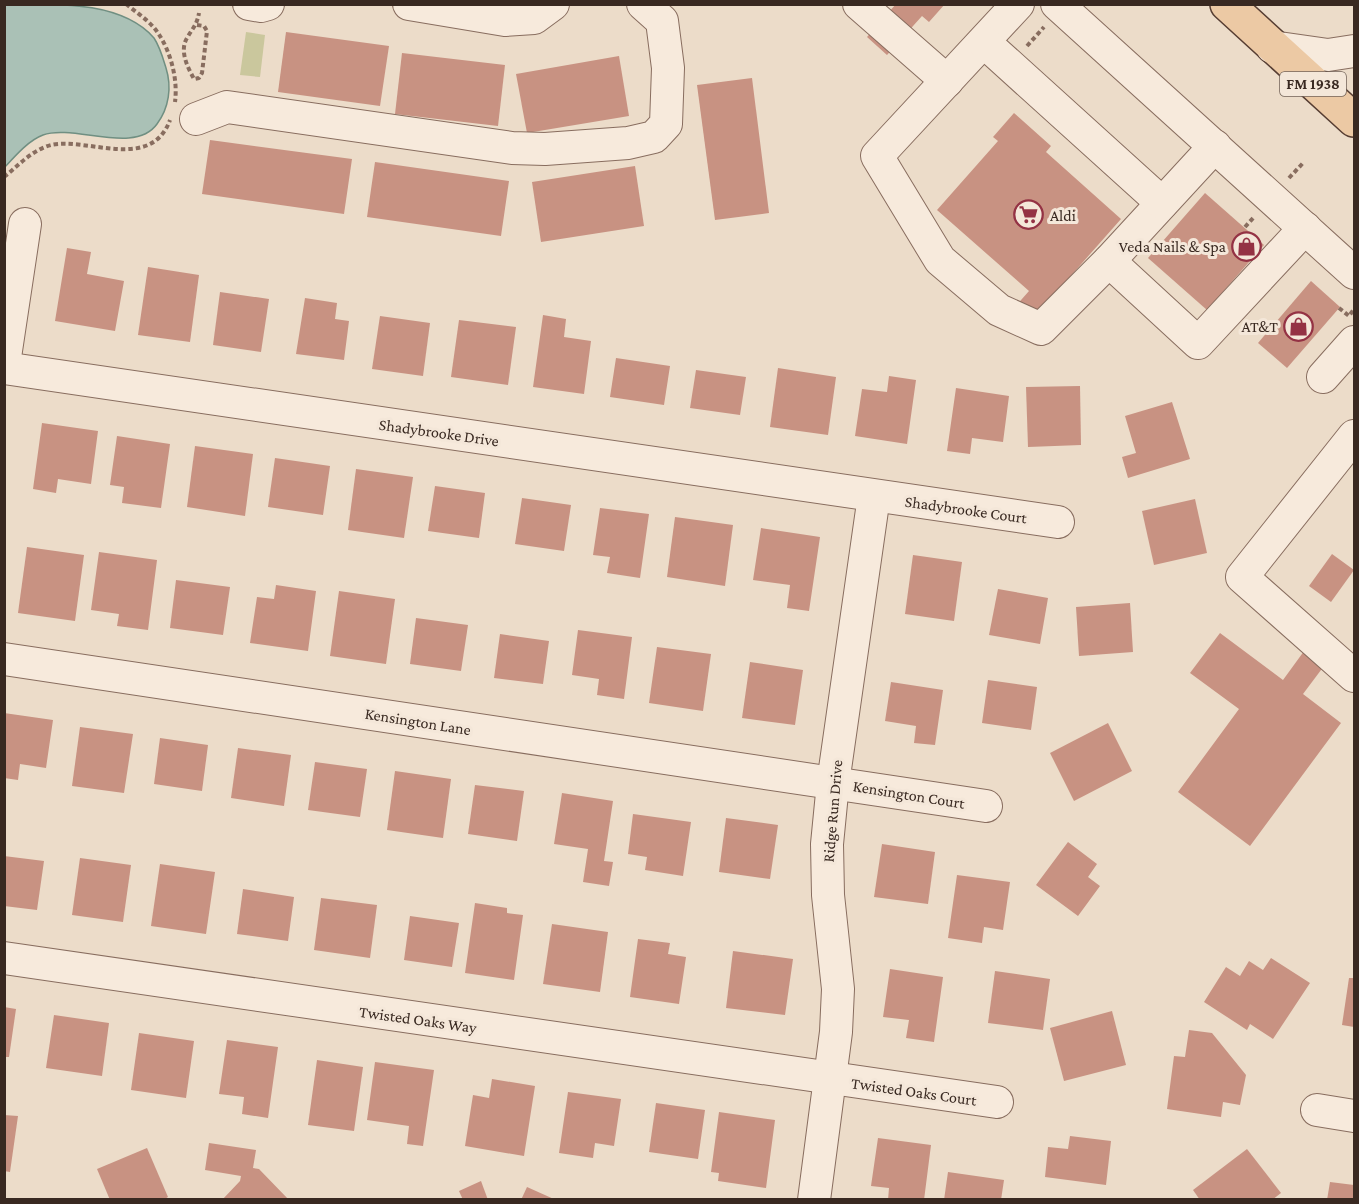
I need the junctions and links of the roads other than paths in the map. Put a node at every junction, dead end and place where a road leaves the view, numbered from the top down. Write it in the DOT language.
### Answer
graph roads {
  1 [pos="249,4"];
  2 [pos="268,4"];
  3 [pos="409,4"];
  4 [pos="552,4"];
  5 [pos="643,4"];
  6 [pos="859,4"];
  7 [pos="1018,4"];
  8 [pos="1057,4"];
  9 [pos="1227,4"];
  10 [pos="984,42"];
  11 [pos="1272,47"];
  12 [pos="1354,51"];
  13 [pos="947,81"];
  14 [pos="180,115"];
  15 [pos="1354,120"];
  16 [pos="1215,146"];
  17 [pos="1162,203"];
  18 [pos="25,224"];
  19 [pos="1305,228"];
  20 [pos="1109,261"];
  21 [pos="1354,273"];
  22 [pos="1354,342"];
  23 [pos="4,366"];
  24 [pos="1323,377"];
  25 [pos="1354,436"];
  26 [pos="874,496"];
  27 [pos="1058,522"];
  28 [pos="4,659"];
  29 [pos="1354,676"];
  30 [pos="832,783"];
  31 [pos="986,806"];
  32 [pos="4,958"];
  33 [pos="831,1080"];
  34 [pos="996,1102"];
  35 [pos="1317,1110"];
  36 [pos="1354,1116"];
  37 [pos="814,1200"];
  1 -- 2 [label="street"];
  3 -- 4 [label="street"];
  5 -- 14 [label="street"];
  6 -- 13 [label="street"];
  7 -- 10 [label="street"];
  8 -- 16 [label="street"];
  9 -- 11 [label="main road, FM 1938"];
  10 -- 13 [label="street"];
  10 -- 17 [label="street"];
  11 -- 12 [label="street"];
  11 -- 15 [label="main road, FM 1938"];
  13 -- 20 [label="street"];
  16 -- 17 [label="street"];
  16 -- 19 [label="street"];
  17 -- 20 [label="street"];
  18 -- 23 [label="street"];
  19 -- 20 [label="street"];
  19 -- 21 [label="street"];
  22 -- 24 [label="street"];
  23 -- 26 [label="street, Shadybrooke Drive"];
  25 -- 29 [label="street"];
  26 -- 27 [label="street, Shadybrooke Court"];
  26 -- 30 [label="street, Ridge Run Drive"];
  28 -- 30 [label="street, Kensington Lane"];
  30 -- 31 [label="street, Kensington Court"];
  30 -- 33 [label="street, Ridge Run Drive"];
  32 -- 33 [label="street, Twisted Oaks Way"];
  33 -- 34 [label="street, Twisted Oaks Court"];
  33 -- 37 [label="street, Ridge Run Drive"];
  35 -- 36 [label="street"];
}
